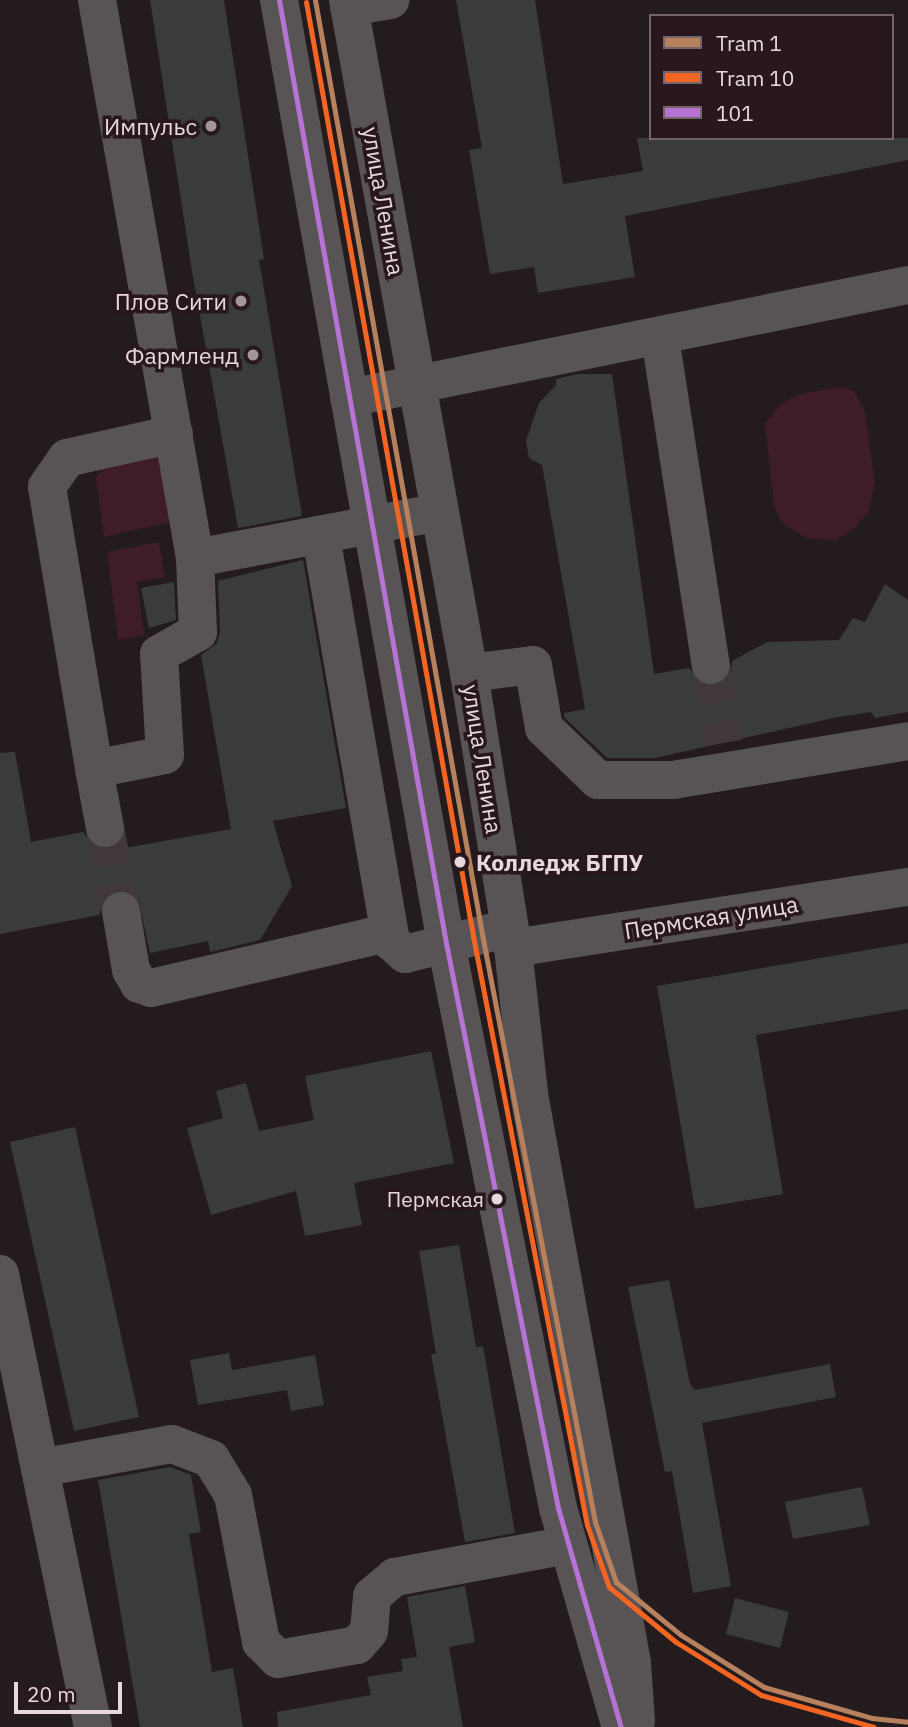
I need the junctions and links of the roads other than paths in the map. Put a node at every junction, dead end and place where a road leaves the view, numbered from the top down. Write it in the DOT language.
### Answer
graph roads {
  1 [pos="97,0"];
  2 [pos="279,0"];
  3 [pos="390,0"];
  4 [pos="348,4"];
  5 [pos="908,285"];
  6 [pos="660,337"];
  7 [pos="416,382"];
  8 [pos="349,398"];
  9 [pos="174,434"];
  10 [pos="440,512"];
  11 [pos="372,526"];
  12 [pos="321,536"];
  13 [pos="195,558"];
  14 [pos="711,665"];
  15 [pos="469,673"];
  16 [pos="908,741"];
  17 [pos="94,769"];
  18 [pos="105,828"];
  19 [pos="908,887"];
  20 [pos="121,911"];
  21 [pos="511,938"];
  22 [pos="391,942"];
  23 [pos="446,943"];
  24 [pos="0,1274"];
  25 [pos="40,1468"];
  26 [pos="567,1545"];
  27 [pos="93,1727"];
  28 [pos="621,1727"];
  29 [pos="636,1727"];
  1 -- 9 [label="street"];
  2 -- 8 [label="street"];
  3 -- 4 [label="street"];
  4 -- 7 [label="street, улица Ленина"];
  5 -- 6 [label="street"];
  6 -- 7 [label="street"];
  6 -- 14 [label="street"];
  7 -- 8 [label="street"];
  7 -- 10 [label="street, улица Ленина"];
  8 -- 11 [label="street"];
  9 -- 13 [label="street"];
  9 -- 17 [label="street"];
  10 -- 11 [label="street"];
  10 -- 15 [label="street, улица Ленина"];
  11 -- 12 [label="street"];
  11 -- 23 [label="street"];
  12 -- 13 [label="street"];
  12 -- 22 [label="street"];
  13 -- 17 [label="street"];
  15 -- 16 [label="street"];
  15 -- 21 [label="street, улица Ленина"];
  17 -- 18 [label="street"];
  19 -- 21 [label="street, Пермская улица"];
  20 -- 22 [label="street"];
  21 -- 23 [label="street, Пермская улица"];
  21 -- 29 [label="street, улица Ленина"];
  22 -- 23 [label="street, Пермская улица"];
  23 -- 26 [label="street"];
  24 -- 25 [label="street"];
  25 -- 26 [label="street"];
  25 -- 27 [label="street"];
  26 -- 28 [label="street"];
}
